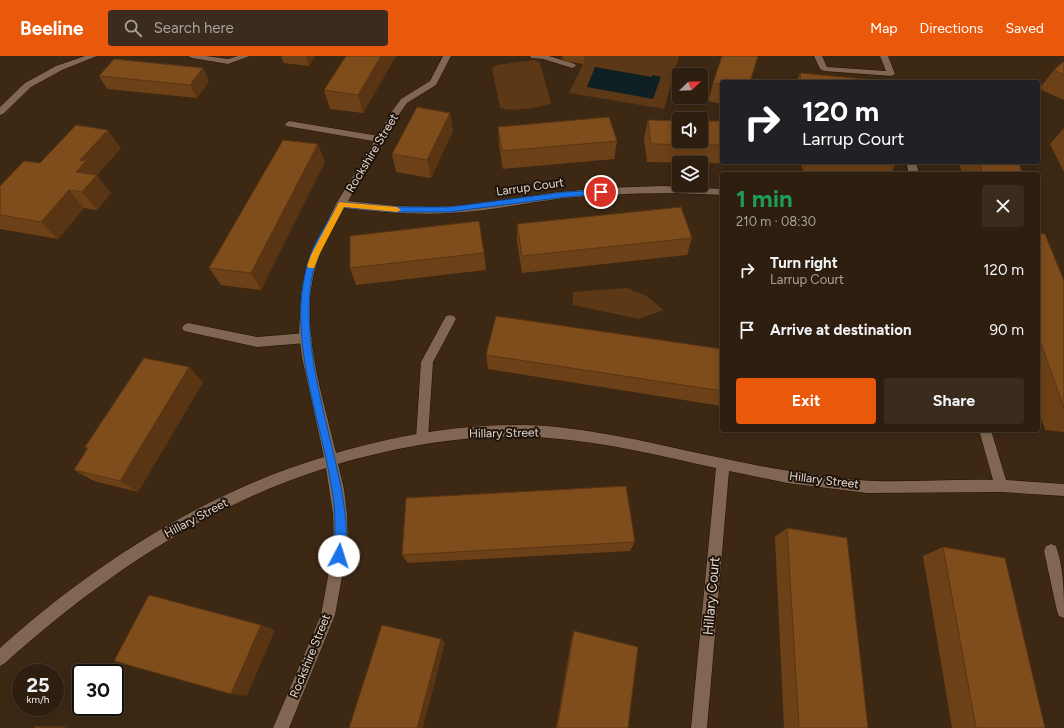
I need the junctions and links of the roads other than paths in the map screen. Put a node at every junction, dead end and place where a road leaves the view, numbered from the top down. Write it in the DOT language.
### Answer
graph roads {
  1 [pos="93,56"];
  2 [pos="192,56"];
  3 [pos="246,56"];
  4 [pos="447,56"];
  5 [pos="534,56"];
  6 [pos="818,56"];
  7 [pos="884,56"];
  8 [pos="572,66"];
  9 [pos="892,78"];
  10 [pos="0,112"];
  11 [pos="290,124"];
  12 [pos="379,140"];
  13 [pos="720,192"];
  14 [pos="342,204"];
  15 [pos="450,318"];
  16 [pos="188,328"];
  17 [pos="306,338"];
  18 [pos="986,432"];
  19 [pos="422,438"];
  20 [pos="332,460"];
  21 [pos="723,464"];
  22 [pos="1001,486"];
  23 [pos="1064,490"];
  24 [pos="1051,551"];
  25 [pos="1064,611"];
  26 [pos="0,658"];
  27 [pos="281,728"];
  28 [pos="699,728"];
  1 -- 10 [label="street"];
  2 -- 3 [label="street"];
  4 -- 12 [label="street, Rockshire Street"];
  5 -- 8 [label="street"];
  6 -- 9 [label="street"];
  7 -- 9 [label="street"];
  11 -- 12 [label="street"];
  12 -- 14 [label="street, Rockshire Street"];
  13 -- 14 [label="street, Larrup Court"];
  14 -- 17 [label="street, Rockshire Street"];
  15 -- 19 [label="street"];
  16 -- 17 [label="street"];
  17 -- 20 [label="street, Rockshire Street"];
  18 -- 22 [label="street"];
  19 -- 20 [label="street, Hillary Street"];
  19 -- 21 [label="street, Hillary Street"];
  20 -- 26 [label="street, Hillary Street"];
  20 -- 27 [label="street, Rockshire Street"];
  21 -- 22 [label="street, Hillary Street"];
  21 -- 28 [label="street, Hillary Court"];
  22 -- 23 [label="street, Hillary Street"];
  24 -- 25 [label="street"];
}
